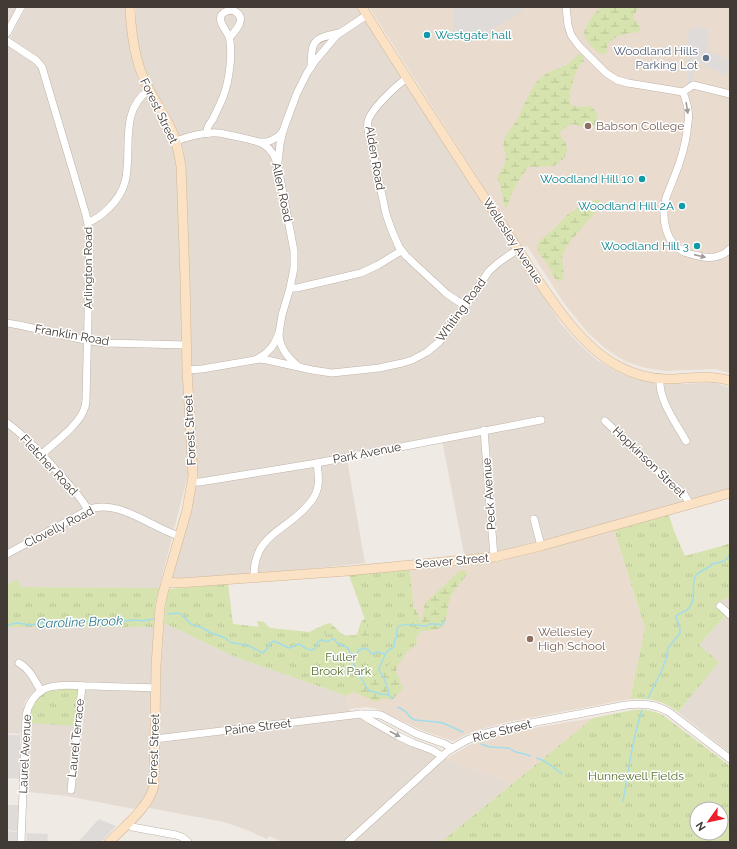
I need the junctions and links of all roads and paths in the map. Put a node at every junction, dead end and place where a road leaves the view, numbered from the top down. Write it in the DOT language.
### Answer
graph roads {
  1 [pos="21,7"];
  2 [pos="130,7"];
  3 [pos="566,7"];
  4 [pos="364,11"];
  5 [pos="340,32"];
  6 [pos="7,33"];
  7 [pos="230,38"];
  8 [pos="7,41"];
  9 [pos="311,67"];
  10 [pos="407,78"];
  11 [pos="149,90"];
  12 [pos="683,92"];
  13 [pos="730,94"];
  14 [pos="283,131"];
  15 [pos="208,133"];
  16 [pos="176,141"];
  17 [pos="259,142"];
  18 [pos="278,167"];
  19 [pos="88,222"];
  20 [pos="518,249"];
  21 [pos="730,249"];
  22 [pos="401,251"];
  23 [pos="290,288"];
  24 [pos="465,306"];
  25 [pos="7,323"];
  26 [pos="279,333"];
  27 [pos="88,340"];
  28 [pos="186,345"];
  29 [pos="255,360"];
  30 [pos="300,367"];
  31 [pos="187,370"];
  32 [pos="660,379"];
  33 [pos="730,381"];
  34 [pos="541,420"];
  35 [pos="605,421"];
  36 [pos="7,423"];
  37 [pos="484,430"];
  38 [pos="686,441"];
  39 [pos="42,454"];
  40 [pos="317,462"];
  41 [pos="192,482"];
  42 [pos="730,493"];
  43 [pos="690,504"];
  44 [pos="88,510"];
  45 [pos="534,519"];
  46 [pos="179,536"];
  47 [pos="541,546"];
  48 [pos="7,554"];
  49 [pos="494,557"];
  50 [pos="254,578"];
  51 [pos="166,582"];
  52 [pos="720,606"];
  53 [pos="730,615"];
  54 [pos="19,663"];
  55 [pos="82,686"];
  56 [pos="156,688"];
  57 [pos="42,691"];
  58 [pos="361,714"];
  59 [pos="155,739"];
  60 [pos="452,748"];
  61 [pos="442,756"];
  62 [pos="730,759"];
  63 [pos="71,790"];
  64 [pos="127,824"];
  65 [pos="21,842"];
  66 [pos="109,842"];
  67 [pos="188,842"];
  68 [pos="348,842"];
  1 -- 6 [label="street"];
  2 -- 11 [label="street, Forest Street"];
  3 -- 12 [label="street"];
  4 -- 5 [label="street"];
  4 -- 10 [label="street, Wellesley Avenue"];
  5 -- 9 [label="street"];
  5 -- 9 [label="street"];
  7 -- 15 [label="street"];
  8 -- 19 [label="street, Arlington Road"];
  9 -- 14 [label="street"];
  10 -- 20 [label="street, Wellesley Avenue"];
  10 -- 22 [label="street, Alden Road"];
  11 -- 16 [label="street, Forest Street"];
  11 -- 19 [label="street"];
  12 -- 13 [label="street"];
  12 -- 21 [label="street, one-way"];
  14 -- 17 [label="street"];
  14 -- 18 [label="street"];
  15 -- 16 [label="street"];
  15 -- 17 [label="street"];
  16 -- 28 [label="street, Forest Street"];
  17 -- 18 [label="street, Allen Road"];
  18 -- 23 [label="street, Allen Road"];
  19 -- 27 [label="street, Arlington Road"];
  20 -- 24 [label="street, Whiting Road"];
  20 -- 32 [label="street, Wellesley Avenue"];
  22 -- 23 [label="street"];
  22 -- 24 [label="street, Alden Road"];
  23 -- 26 [label="street, Allen Road"];
  24 -- 30 [label="street, Whiting Road"];
  25 -- 27 [label="street, Franklin Road"];
  26 -- 29 [label="street, Allen Road"];
  26 -- 30 [label="street, Allen Road"];
  27 -- 28 [label="street, Franklin Road"];
  27 -- 39 [label="street, Arlington Road"];
  28 -- 31 [label="street, Forest Street"];
  29 -- 30 [label="street, Whiting Road"];
  29 -- 31 [label="street, Whiting Road"];
  31 -- 41 [label="street, Forest Street"];
  32 -- 33 [label="street, Wellesley Avenue"];
  32 -- 38 [label="street"];
  34 -- 37 [label="street, Park Avenue"];
  35 -- 43 [label="street, Hopkinson Street"];
  36 -- 39 [label="street, Fletcher Road"];
  37 -- 40 [label="street, Park Avenue"];
  37 -- 49 [label="street, Peck Avenue"];
  39 -- 44 [label="street, Fletcher Road"];
  40 -- 41 [label="street, Park Avenue"];
  40 -- 50 [label="street"];
  41 -- 46 [label="street, Forest Street"];
  42 -- 43 [label="street, Seaver Street"];
  43 -- 47 [label="street, Seaver Street"];
  44 -- 46 [label="street, Clovelly Road"];
  44 -- 48 [label="street, Clovelly Road"];
  45 -- 47 [label="street"];
  46 -- 51 [label="street, Forest Street"];
  47 -- 49 [label="street, Seaver Street"];
  49 -- 50 [label="street, Seaver Street"];
  50 -- 51 [label="street, Seaver Street"];
  51 -- 56 [label="street, Forest Street"];
  52 -- 53 [label="street"];
  54 -- 57 [label="street"];
  55 -- 56 [label="street"];
  55 -- 57 [label="street"];
  55 -- 63 [label="street, Laurel Terrace"];
  56 -- 59 [label="street, Forest Street"];
  57 -- 65 [label="street, Laurel Avenue"];
  58 -- 59 [label="street, Paine Street"];
  58 -- 60 [label="street, Paine Street"];
  58 -- 61 [label="street, one-way"];
  59 -- 64 [label="street, Forest Street"];
  60 -- 61 [label="street, Rice Street"];
  60 -- 62 [label="street, Rice Street"];
  61 -- 68 [label="street, Rice Street"];
  64 -- 66 [label="street, Forest Street"];
  64 -- 67 [label="street"];
}
